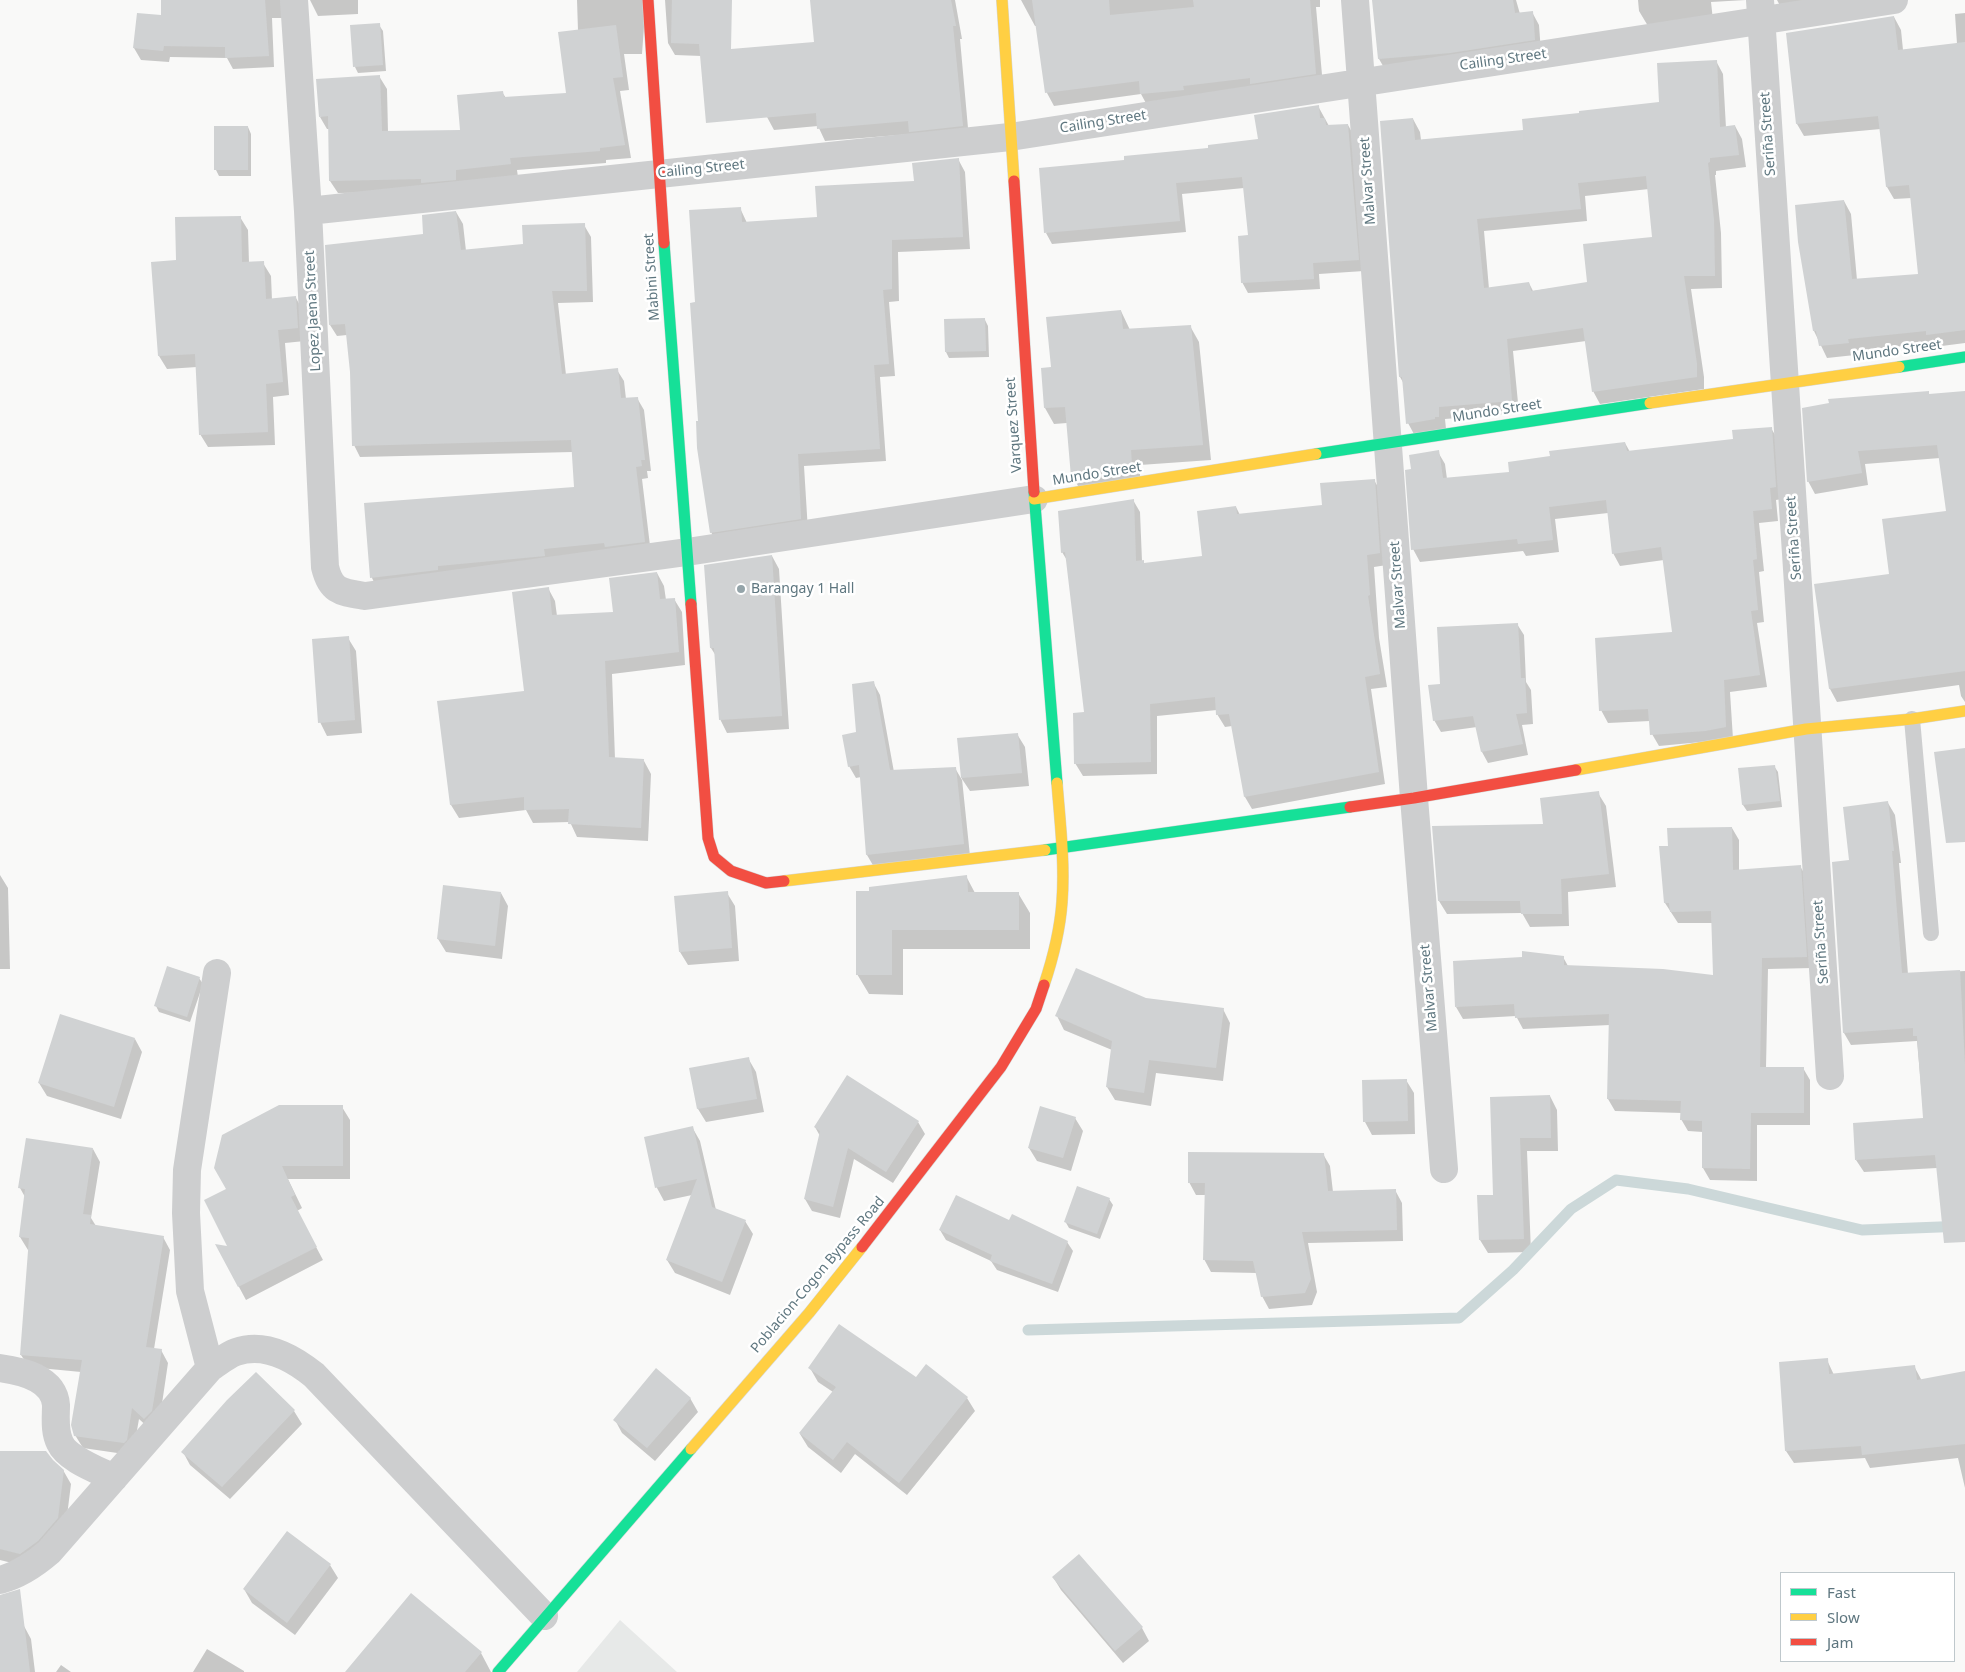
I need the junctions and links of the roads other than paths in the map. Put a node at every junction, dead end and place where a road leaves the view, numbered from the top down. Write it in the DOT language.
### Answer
graph roads {
  1 [pos="294,0"];
  2 [pos="648,0"];
  3 [pos="1002,0"];
  4 [pos="1355,0"];
  5 [pos="1894,0"];
  6 [pos="1760,11"];
  7 [pos="1360,81"];
  8 [pos="1010,136"];
  9 [pos="659,173"];
  10 [pos="308,211"];
  11 [pos="1965,357"];
  12 [pos="1784,383"];
  13 [pos="1388,442"];
  14 [pos="1034,500"];
  15 [pos="687,552"];
  16 [pos="1965,711"];
  17 [pos="1912,718"];
  18 [pos="1806,729"];
  19 [pos="1414,798"];
  20 [pos="1062,848"];
  21 [pos="1931,933"];
  22 [pos="217,973"];
  23 [pos="1830,1076"];
  24 [pos="1444,1169"];
  25 [pos="0,1368"];
  26 [pos="210,1368"];
  27 [pos="114,1478"];
  28 [pos="0,1580"];
  29 [pos="544,1616"];
  30 [pos="498,1672"];
  1 -- 10 [label="street, Lopez Jaena Street"];
  2 -- 9 [label="street, Mabini Street"];
  3 -- 8 [label="street, Varquez Street"];
  4 -- 7 [label="street, Malvar Street"];
  5 -- 6 [label="street, Cailing Street"];
  6 -- 7 [label="street, Cailing Street"];
  6 -- 12 [label="street, Seriña Street"];
  7 -- 8 [label="street, Cailing Street"];
  7 -- 13 [label="street, Malvar Street"];
  8 -- 9 [label="street, Cailing Street"];
  8 -- 14 [label="street, Varquez Street"];
  9 -- 10 [label="street, Cailing Street"];
  9 -- 15 [label="street, Mabini Street"];
  10 -- 15 [label="street, Lopez Jaena Street"];
  11 -- 12 [label="street, Mundo Street"];
  12 -- 13 [label="street, Mundo Street"];
  12 -- 18 [label="street, Seriña Street"];
  13 -- 14 [label="street, Mundo Street"];
  13 -- 19 [label="street, Malvar Street"];
  14 -- 15 [label="street"];
  14 -- 20 [label="street, Varquez Street"];
  15 -- 20 [label="street, Mabini Street"];
  16 -- 17 [label="street, Mabini Street"];
  17 -- 18 [label="street, Mabini Street"];
  17 -- 21 [label="lane"];
  18 -- 19 [label="street, Mabini Street"];
  18 -- 23 [label="street, Seriña Street"];
  19 -- 20 [label="street, Mabini Street"];
  19 -- 24 [label="street, Malvar Street"];
  20 -- 29 [label="street, Poblacion-Cogon Bypass Road"];
  22 -- 26 [label="street"];
  25 -- 27 [label="street"];
  26 -- 27 [label="street"];
  26 -- 29 [label="street"];
  27 -- 28 [label="street"];
  29 -- 30 [label="street, Poblacion-Cogon Bypass Road"];
}
